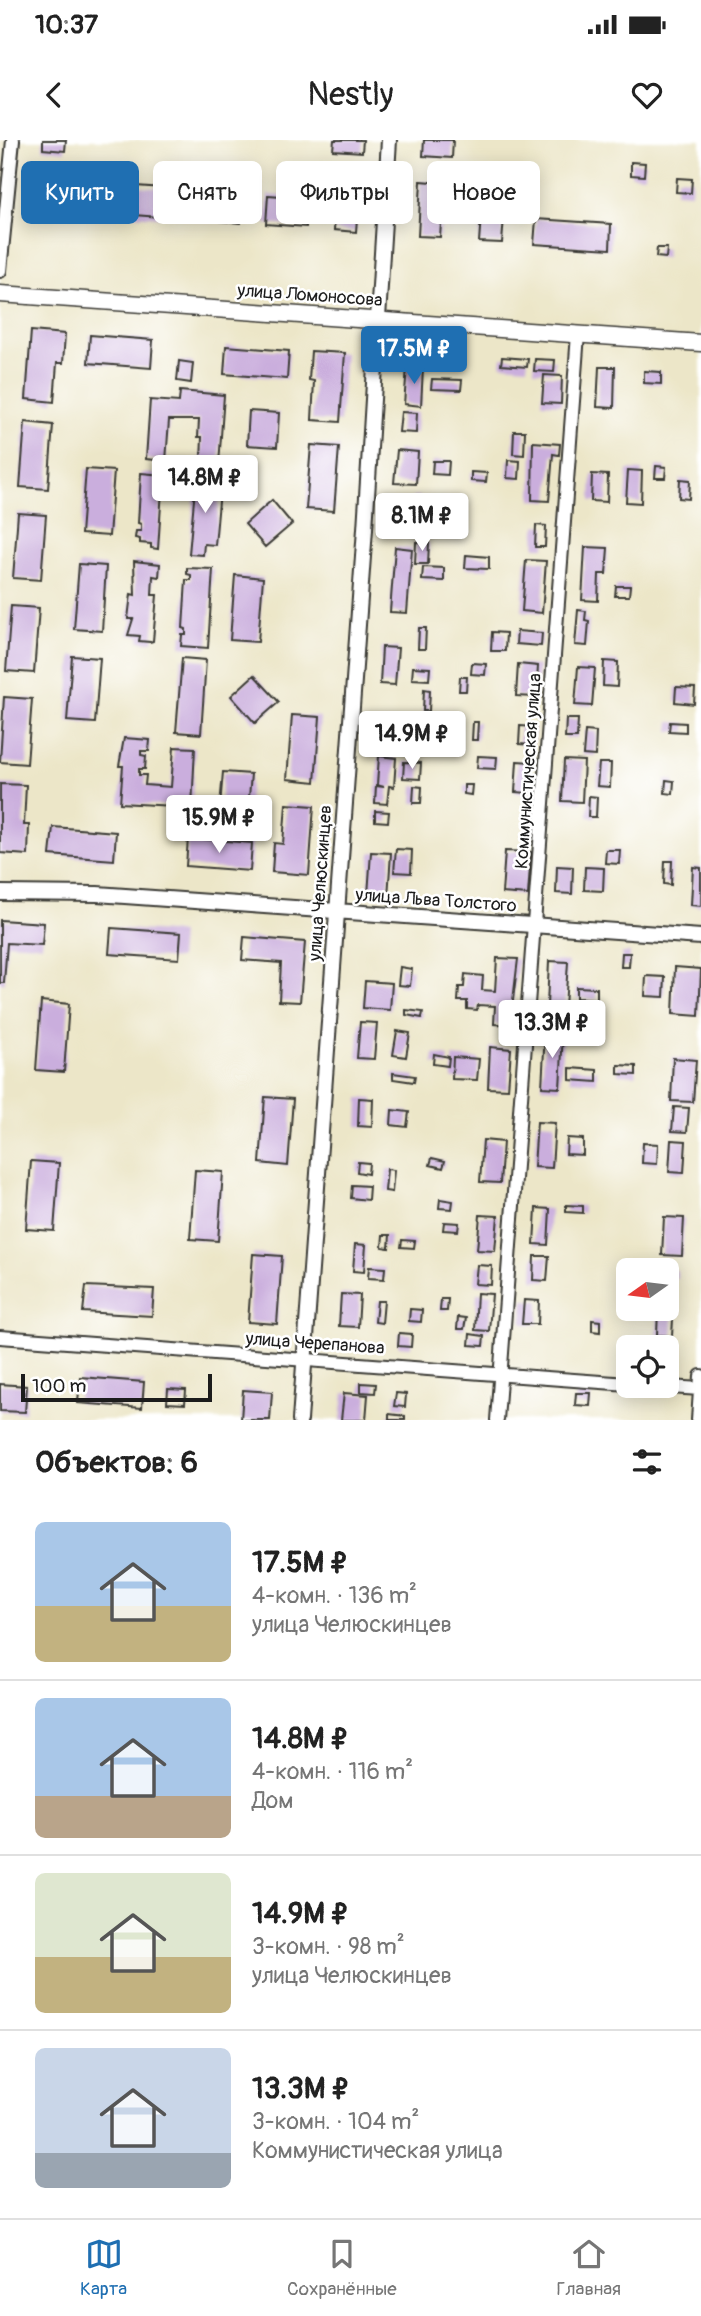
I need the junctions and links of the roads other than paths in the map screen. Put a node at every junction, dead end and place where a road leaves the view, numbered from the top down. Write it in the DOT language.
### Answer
graph roads {
  1 [pos="13,140"];
  2 [pos="389,140"];
  3 [pos="0,271"];
  4 [pos="0,294"];
  5 [pos="377,320"];
  6 [pos="578,334"];
  7 [pos="701,343"];
  8 [pos="0,893"];
  9 [pos="337,912"];
  10 [pos="534,926"];
  11 [pos="701,937"];
  12 [pos="0,1338"];
  13 [pos="304,1360"];
  14 [pos="501,1374"];
  15 [pos="616,1383"];
  16 [pos="701,1383"];
  17 [pos="679,1384"];
  18 [pos="300,1420"];
  19 [pos="497,1420"];
  20 [pos="698,1420"];
  1 -- 3 [label="street"];
  2 -- 5 [label="street, улица Челюскинцев"];
  4 -- 5 [label="main road, улица Ломоносова"];
  5 -- 6 [label="main road, улица Ломоносова"];
  5 -- 9 [label="street, улица Челюскинцев"];
  6 -- 7 [label="main road, улица Ломоносова"];
  6 -- 10 [label="street, Коммунистическая улица"];
  8 -- 9 [label="street, улица Льва Толстого"];
  9 -- 10 [label="street, улица Льва Толстого"];
  9 -- 13 [label="street, улица Челюскинцев"];
  10 -- 11 [label="street, улица Льва Толстого"];
  10 -- 14 [label="street, Коммунистическая улица"];
  12 -- 13 [label="street, улица Черепанова"];
  13 -- 14 [label="street, улица Черепанова"];
  13 -- 18 [label="street, улица Челюскинцев"];
  14 -- 15 [label="street, улица Черепанова"];
  14 -- 19 [label="street, Коммунистическая улица"];
  16 -- 17 [label="street"];
  16 -- 20 [label="street"];
}
